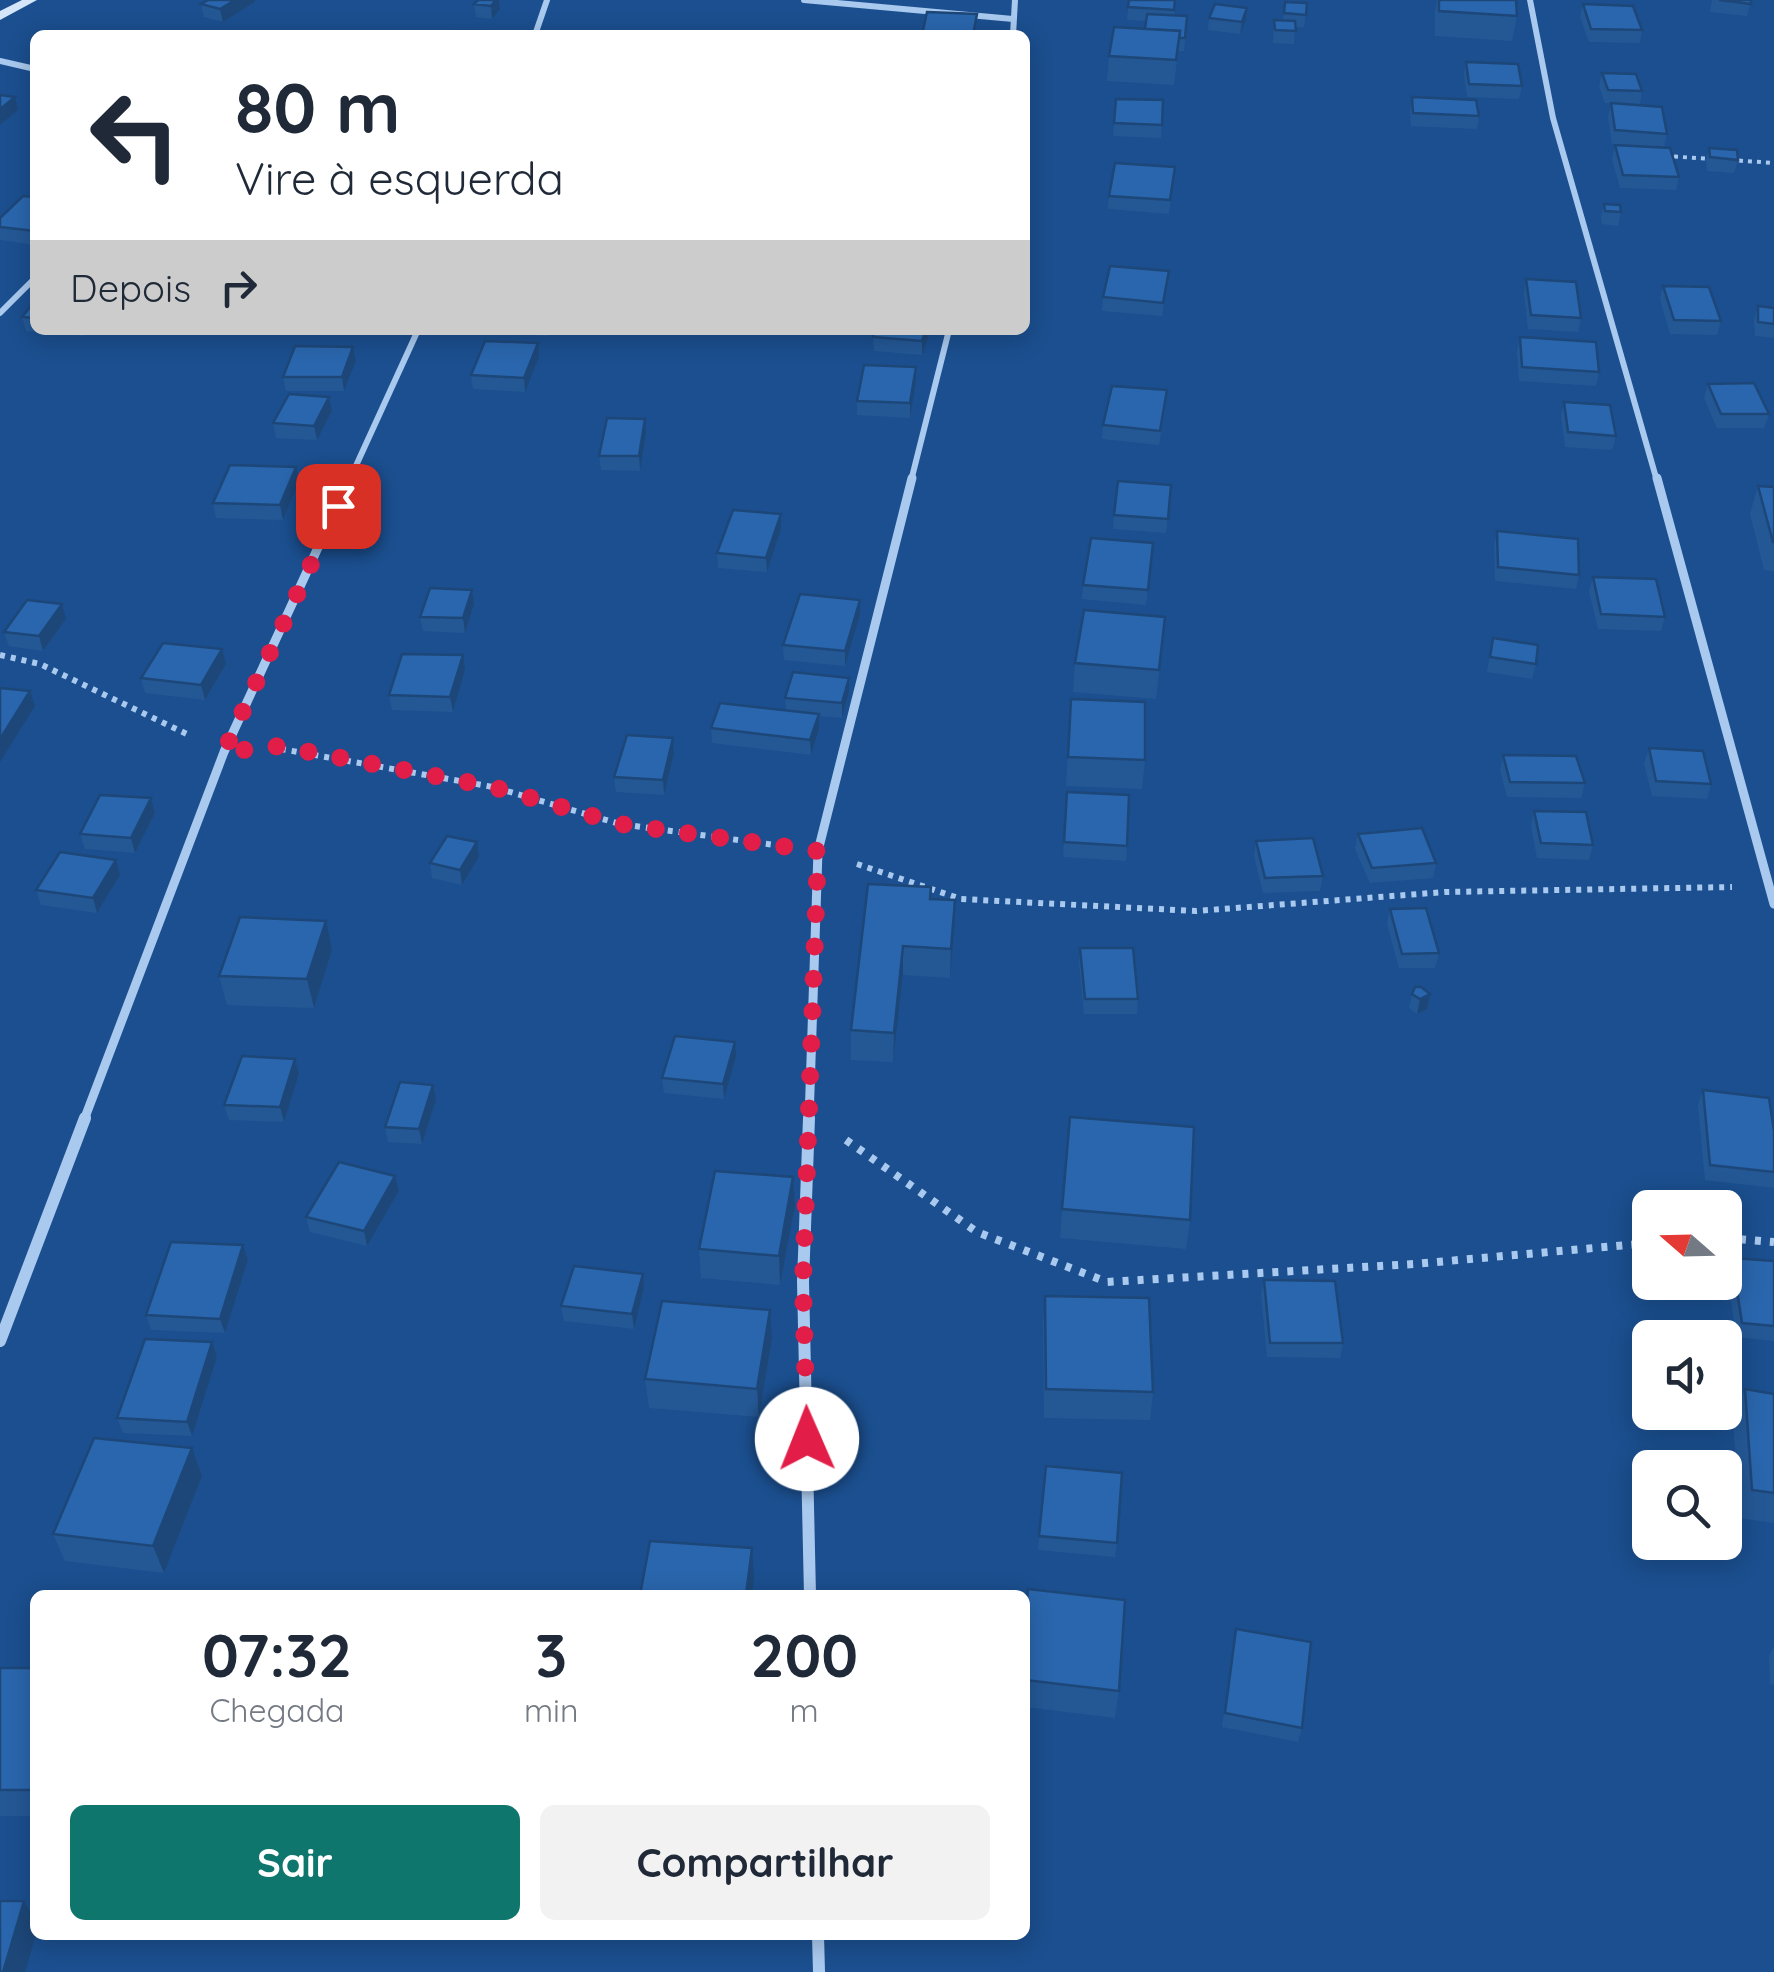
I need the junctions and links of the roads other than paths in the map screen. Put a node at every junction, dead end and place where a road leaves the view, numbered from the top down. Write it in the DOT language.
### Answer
graph roads {
  1 [pos="31,0"];
  2 [pos="547,0"];
  3 [pos="804,0"];
  4 [pos="1015,0"];
  5 [pos="1530,0"];
  6 [pos="0,16"];
  7 [pos="1013,20"];
  8 [pos="536,30"];
  9 [pos="1013,30"];
  10 [pos="0,61"];
  11 [pos="30,68"];
  12 [pos="30,283"];
  13 [pos="0,313"];
  14 [pos="416,335"];
  15 [pos="948,335"];
  16 [pos="1774,904"];
  17 [pos="0,1340"];
  18 [pos="810,1590"];
  19 [pos="818,1940"];
  20 [pos="820,1972"];
  1 -- 6 [label="main road"];
  2 -- 8 [label="street"];
  3 -- 7 [label="street"];
  4 -- 7 [label="street"];
  5 -- 16 [label="street"];
  7 -- 9 [label="street"];
  10 -- 11 [label="street"];
  12 -- 13 [label="street"];
  14 -- 17 [label="street"];
  15 -- 18 [label="street"];
  19 -- 20 [label="street"];
}
